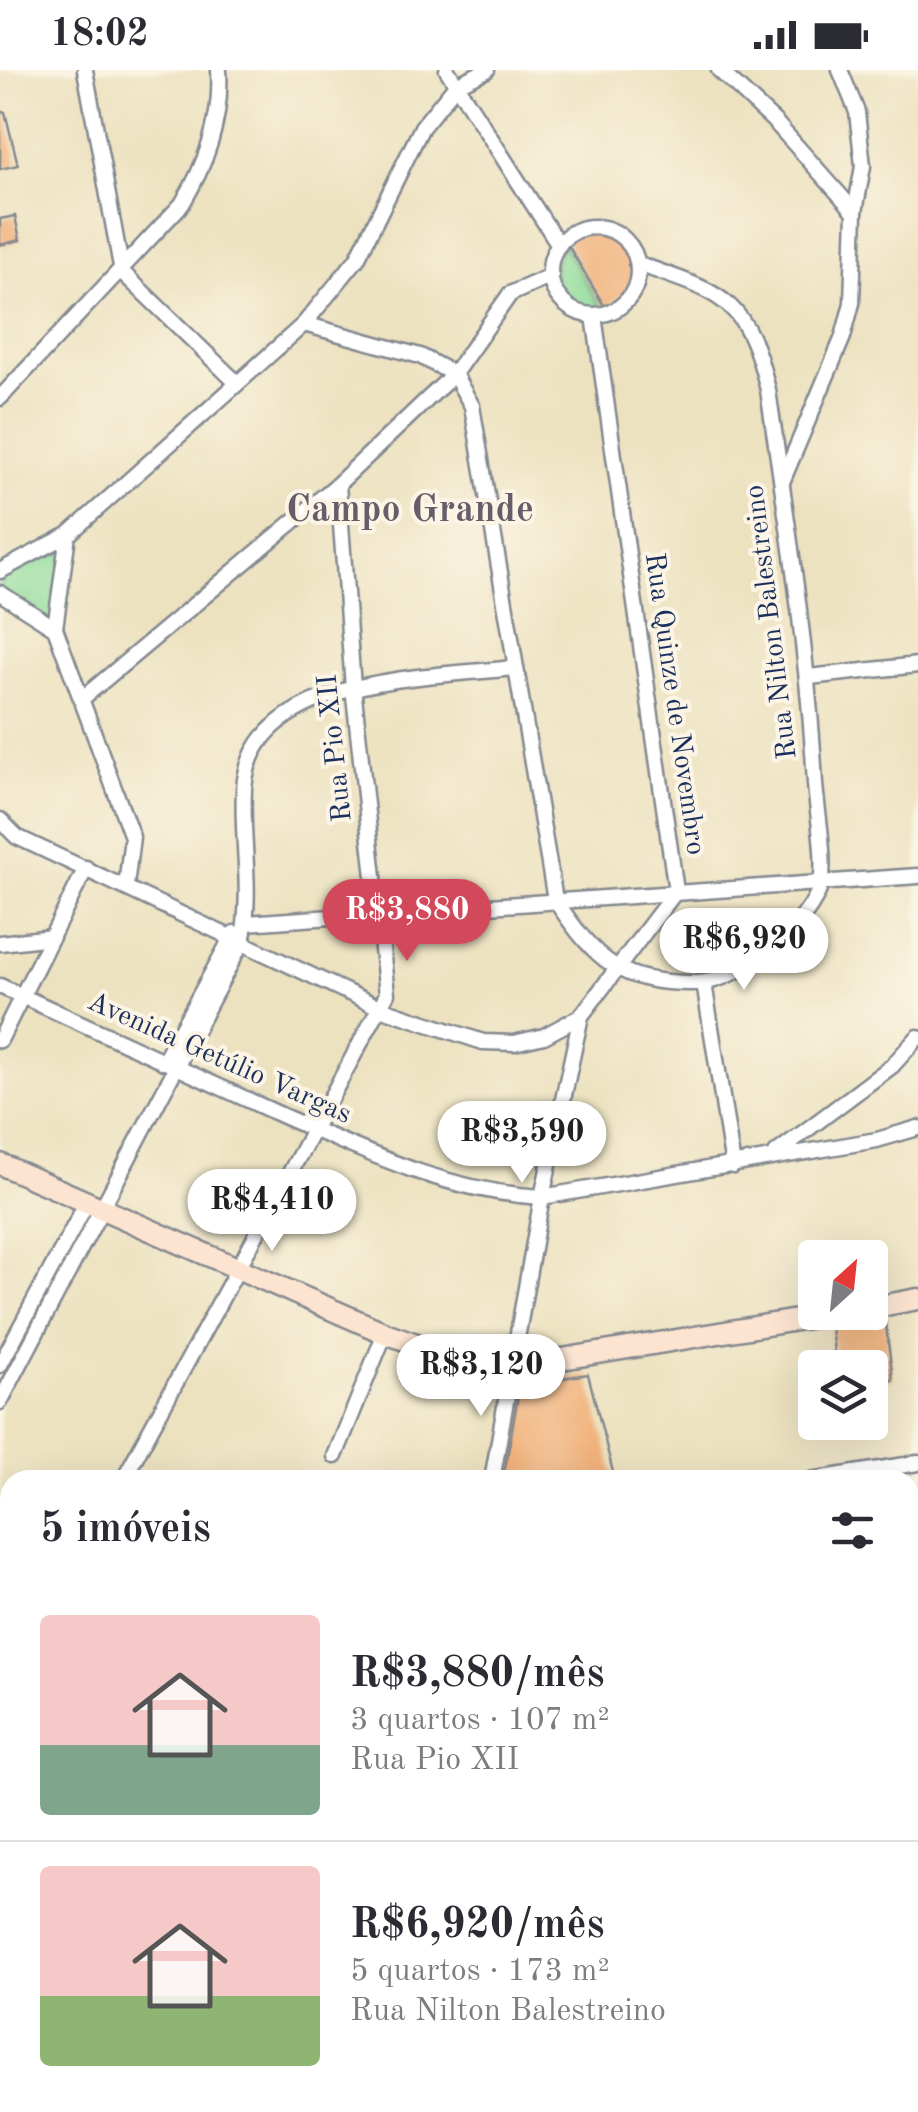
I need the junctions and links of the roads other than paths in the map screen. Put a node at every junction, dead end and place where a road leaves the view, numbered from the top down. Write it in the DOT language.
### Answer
graph roads {
  1 [pos="85,70"];
  2 [pos="219,70"];
  3 [pos="447,70"];
  4 [pos="487,70"];
  5 [pos="719,70"];
  6 [pos="840,70"];
  7 [pos="456,86"];
  8 [pos="855,212"];
  9 [pos="558,245"];
  10 [pos="638,264"];
  11 [pos="122,272"];
  12 [pos="550,276"];
  13 [pos="594,316"];
  14 [pos="304,324"];
  15 [pos="454,374"];
  16 [pos="236,383"];
  17 [pos="1,392"];
  18 [pos="782,483"];
  19 [pos="338,484"];
  20 [pos="68,535"];
  21 [pos="0,571"];
  22 [pos="0,593"];
  23 [pos="55,628"];
  24 [pos="918,665"];
  25 [pos="513,668"];
  26 [pos="809,678"];
  27 [pos="353,688"];
  28 [pos="84,697"];
  29 [pos="0,820"];
  30 [pos="86,868"];
  31 [pos="918,876"];
  32 [pos="821,884"];
  33 [pos="126,886"];
  34 [pos="676,891"];
  35 [pos="555,900"];
  36 [pos="379,916"];
  37 [pos="246,923"];
  38 [pos="52,937"];
  39 [pos="236,939"];
  40 [pos="0,943"];
  41 [pos="615,970"];
  42 [pos="704,984"];
  43 [pos="0,986"];
  44 [pos="22,996"];
  45 [pos="383,1009"];
  46 [pos="581,1016"];
  47 [pos="918,1037"];
  48 [pos="0,1040"];
  49 [pos="170,1065"];
  50 [pos="918,1128"];
  51 [pos="317,1130"];
  52 [pos="772,1156"];
  53 [pos="0,1164"];
  54 [pos="733,1166"];
  55 [pos="542,1198"];
  56 [pos="93,1207"];
  57 [pos="237,1270"];
  58 [pos="918,1298"];
  59 [pos="888,1304"];
  60 [pos="798,1320"];
  61 [pos="384,1334"];
  62 [pos="0,1365"];
  63 [pos="514,1367"];
  64 [pos="4,1384"];
  65 [pos="0,1402"];
  66 [pos="335,1456"];
  67 [pos="918,1463"];
  68 [pos="128,1470"];
  69 [pos="494,1470"];
  70 [pos="874,1470"];
  1 -- 11 [label="street"];
  2 -- 11 [label="street"];
  3 -- 7 [label="street"];
  4 -- 7 [label="street"];
  5 -- 8 [label="street"];
  6 -- 8 [label="street"];
  7 -- 9 [label="street"];
  7 -- 14 [label="street"];
  8 -- 18 [label="street"];
  9 -- 10 [label="street"];
  9 -- 12 [label="street"];
  10 -- 13 [label="street"];
  10 -- 18 [label="street, Rua Nilton Balestreino"];
  11 -- 16 [label="street"];
  11 -- 17 [label="street"];
  12 -- 13 [label="street"];
  12 -- 15 [label="street"];
  13 -- 34 [label="street, Rua Quinze de Novembro"];
  14 -- 15 [label="street"];
  14 -- 16 [label="street"];
  15 -- 19 [label="street"];
  15 -- 25 [label="street"];
  16 -- 20 [label="street"];
  18 -- 26 [label="street, Rua Nilton Balestreino"];
  19 -- 27 [label="street, Rua Pio XII"];
  19 -- 28 [label="street"];
  20 -- 21 [label="street"];
  20 -- 23 [label="street"];
  22 -- 23 [label="street"];
  23 -- 28 [label="street"];
  24 -- 26 [label="street"];
  25 -- 27 [label="street"];
  25 -- 35 [label="street"];
  26 -- 32 [label="street, Rua Nilton Balestreino"];
  27 -- 36 [label="street, Rua Pio XII"];
  27 -- 37 [label="street"];
  28 -- 33 [label="street"];
  29 -- 30 [label="street"];
  30 -- 33 [label="street"];
  30 -- 38 [label="street"];
  31 -- 32 [label="street"];
  32 -- 34 [label="street"];
  32 -- 42 [label="street"];
  33 -- 39 [label="street"];
  34 -- 35 [label="street"];
  34 -- 41 [label="street, Rua Quinze de Novembro"];
  35 -- 36 [label="street"];
  35 -- 41 [label="street"];
  36 -- 37 [label="street"];
  36 -- 45 [label="street, Rua Pio XII"];
  37 -- 39 [label="street"];
  38 -- 40 [label="street"];
  38 -- 44 [label="street"];
  39 -- 45 [label="street"];
  39 -- 49 [label="street"];
  41 -- 42 [label="street"];
  41 -- 46 [label="street, Rua Quinze de Novembro"];
  42 -- 54 [label="street"];
  43 -- 44 [label="street, Avenida Getúlio Vargas"];
  44 -- 48 [label="street"];
  44 -- 49 [label="street, Avenida Getúlio Vargas"];
  45 -- 46 [label="street"];
  45 -- 51 [label="street, Rua Pio XII"];
  46 -- 55 [label="street, Rua Quinze de Novembro"];
  47 -- 52 [label="street"];
  49 -- 51 [label="street, Avenida Getúlio Vargas"];
  49 -- 56 [label="street"];
  50 -- 52 [label="street, Avenida Getúlio Vargas"];
  51 -- 55 [label="street, Avenida Getúlio Vargas"];
  51 -- 57 [label="street, Rua Pio XII"];
  52 -- 54 [label="street, Avenida Getúlio Vargas"];
  53 -- 56 [label="main road"];
  54 -- 55 [label="street, Avenida Getúlio Vargas"];
  55 -- 63 [label="street, Rua Quinze de Novembro"];
  56 -- 57 [label="main road"];
  56 -- 62 [label="street"];
  56 -- 64 [label="street"];
  57 -- 61 [label="main road"];
  57 -- 68 [label="street, Rua Pio XII"];
  58 -- 59 [label="main road"];
  60 -- 63 [label="main road"];
  61 -- 63 [label="main road"];
  61 -- 66 [label="street"];
  63 -- 69 [label="street, Rua Quinze de Novembro"];
  64 -- 65 [label="street"];
  67 -- 70 [label="street"];
}
